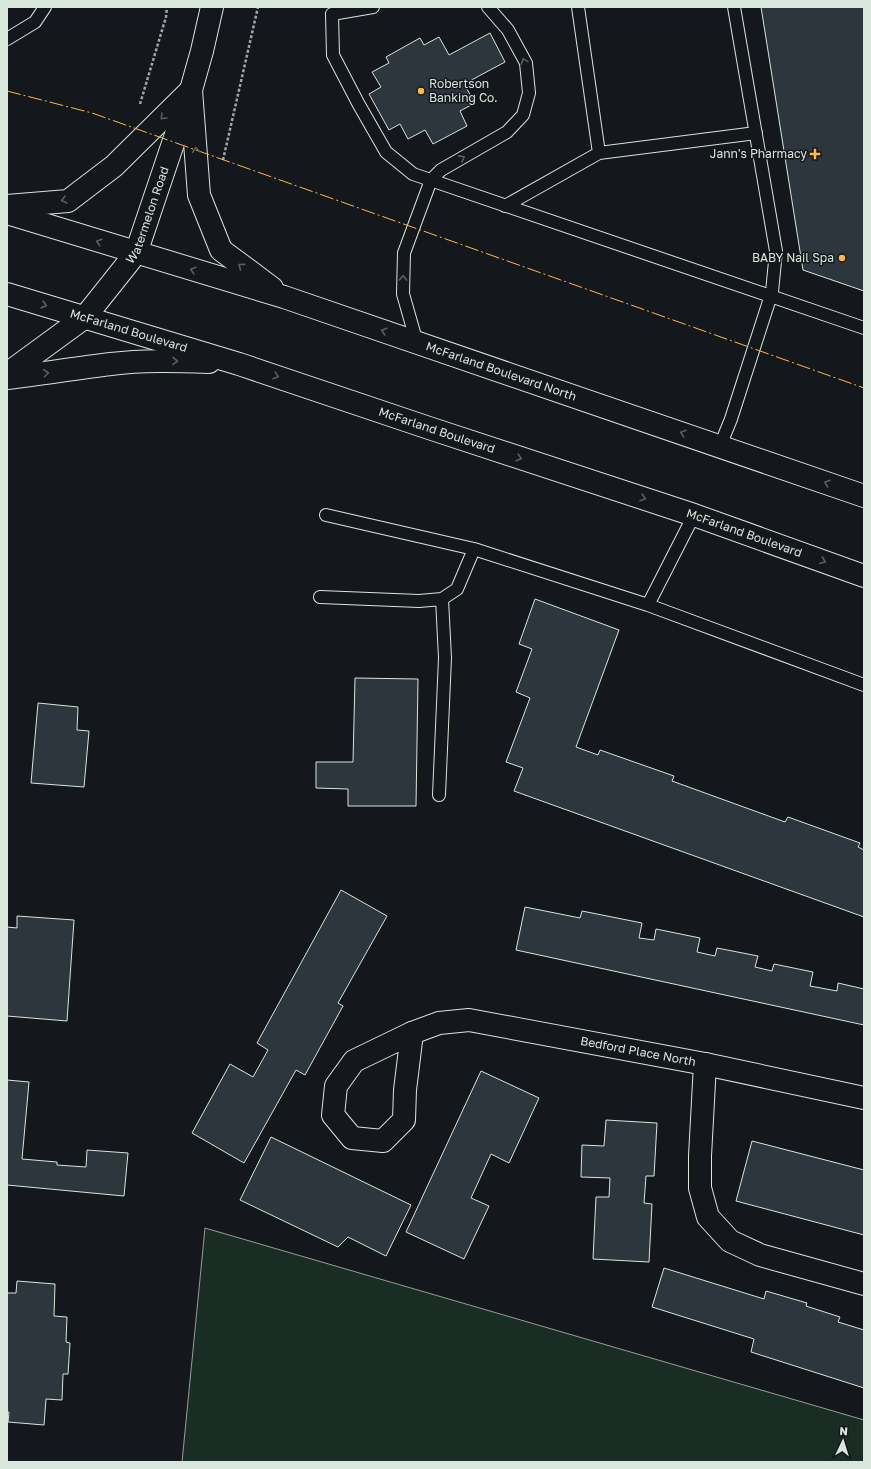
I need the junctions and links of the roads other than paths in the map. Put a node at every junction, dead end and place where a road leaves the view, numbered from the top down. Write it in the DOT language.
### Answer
graph roads {
  1 [pos="45,7"];
  2 [pos="212,7"];
  3 [pos="373,7"];
  4 [pos="488,7"];
  5 [pos="578,7"];
  6 [pos="734,7"];
  7 [pos="332,11"];
  8 [pos="7,39"];
  9 [pos="191,90"];
  10 [pos="756,133"];
  11 [pos="599,153"];
  12 [pos="431,180"];
  13 [pos="7,206"];
  14 [pos="505,206"];
  15 [pos="7,213"];
  16 [pos="136,253"];
  17 [pos="7,294"];
  18 [pos="771,296"];
  19 [pos="284,297"];
  20 [pos="85,317"];
  21 [pos="864,328"];
  22 [pos="417,343"];
  23 [pos="239,364"];
  24 [pos="7,374"];
  25 [pos="7,378"];
  26 [pos="720,446"];
  27 [pos="864,496"];
  28 [pos="326,515"];
  29 [pos="694,515"];
  30 [pos="474,549"];
  31 [pos="864,576"];
  32 [pos="320,597"];
  33 [pos="442,599"];
  34 [pos="648,605"];
  35 [pos="864,685"];
  36 [pos="439,795"];
  37 [pos="412,1033"];
  38 [pos="705,1064"];
  39 [pos="864,1098"];
  40 [pos="864,1284"];
  1 -- 8 [label="lane"];
  2 -- 9 [label="main road, Watermelon Road"];
  3 -- 7 [label="lane"];
  12 -- 4 [label="lane, one-way"];
  5 -- 11 [label="lane"];
  6 -- 10 [label="lane"];
  7 -- 12 [label="lane"];
  9 -- 13 [label="main road, one-way"];
  9 -- 16 [label="main road, Watermelon Road"];
  19 -- 9 [label="main road, one-way"];
  10 -- 11 [label="lane"];
  10 -- 18 [label="lane"];
  11 -- 14 [label="lane"];
  12 -- 14 [label="lane"];
  22 -- 12 [label="lane, one-way"];
  14 -- 18 [label="lane"];
  16 -- 15 [label="main road, one-way"];
  19 -- 16 [label="main road, McFarland Boulevard North, one-way"];
  16 -- 20 [label="main road, Watermelon Road"];
  17 -- 20 [label="main road, McFarland Boulevard, one-way"];
  18 -- 21 [label="lane"];
  18 -- 26 [label="lane"];
  22 -- 19 [label="main road, McFarland Boulevard North, one-way"];
  20 -- 23 [label="main road, McFarland Boulevard"];
  20 -- 24 [label="main road, Watermelon Road"];
  26 -- 22 [label="main road, McFarland Boulevard North, one-way"];
  25 -- 23 [label="main road, one-way"];
  23 -- 29 [label="main road, McFarland Boulevard, one-way"];
  27 -- 26 [label="main road, McFarland Boulevard North, one-way"];
  28 -- 30 [label="lane"];
  29 -- 31 [label="main road, McFarland Boulevard, one-way"];
  29 -- 34 [label="lane"];
  30 -- 33 [label="lane"];
  30 -- 34 [label="lane"];
  32 -- 33 [label="lane"];
  33 -- 36 [label="lane"];
  34 -- 35 [label="lane"];
  37 -- 37 [label="main road, Bedford Place North"];
  37 -- 38 [label="main road, Bedford Place North"];
  38 -- 39 [label="main road, Bedford Place North"];
  38 -- 40 [label="main road"];
}
